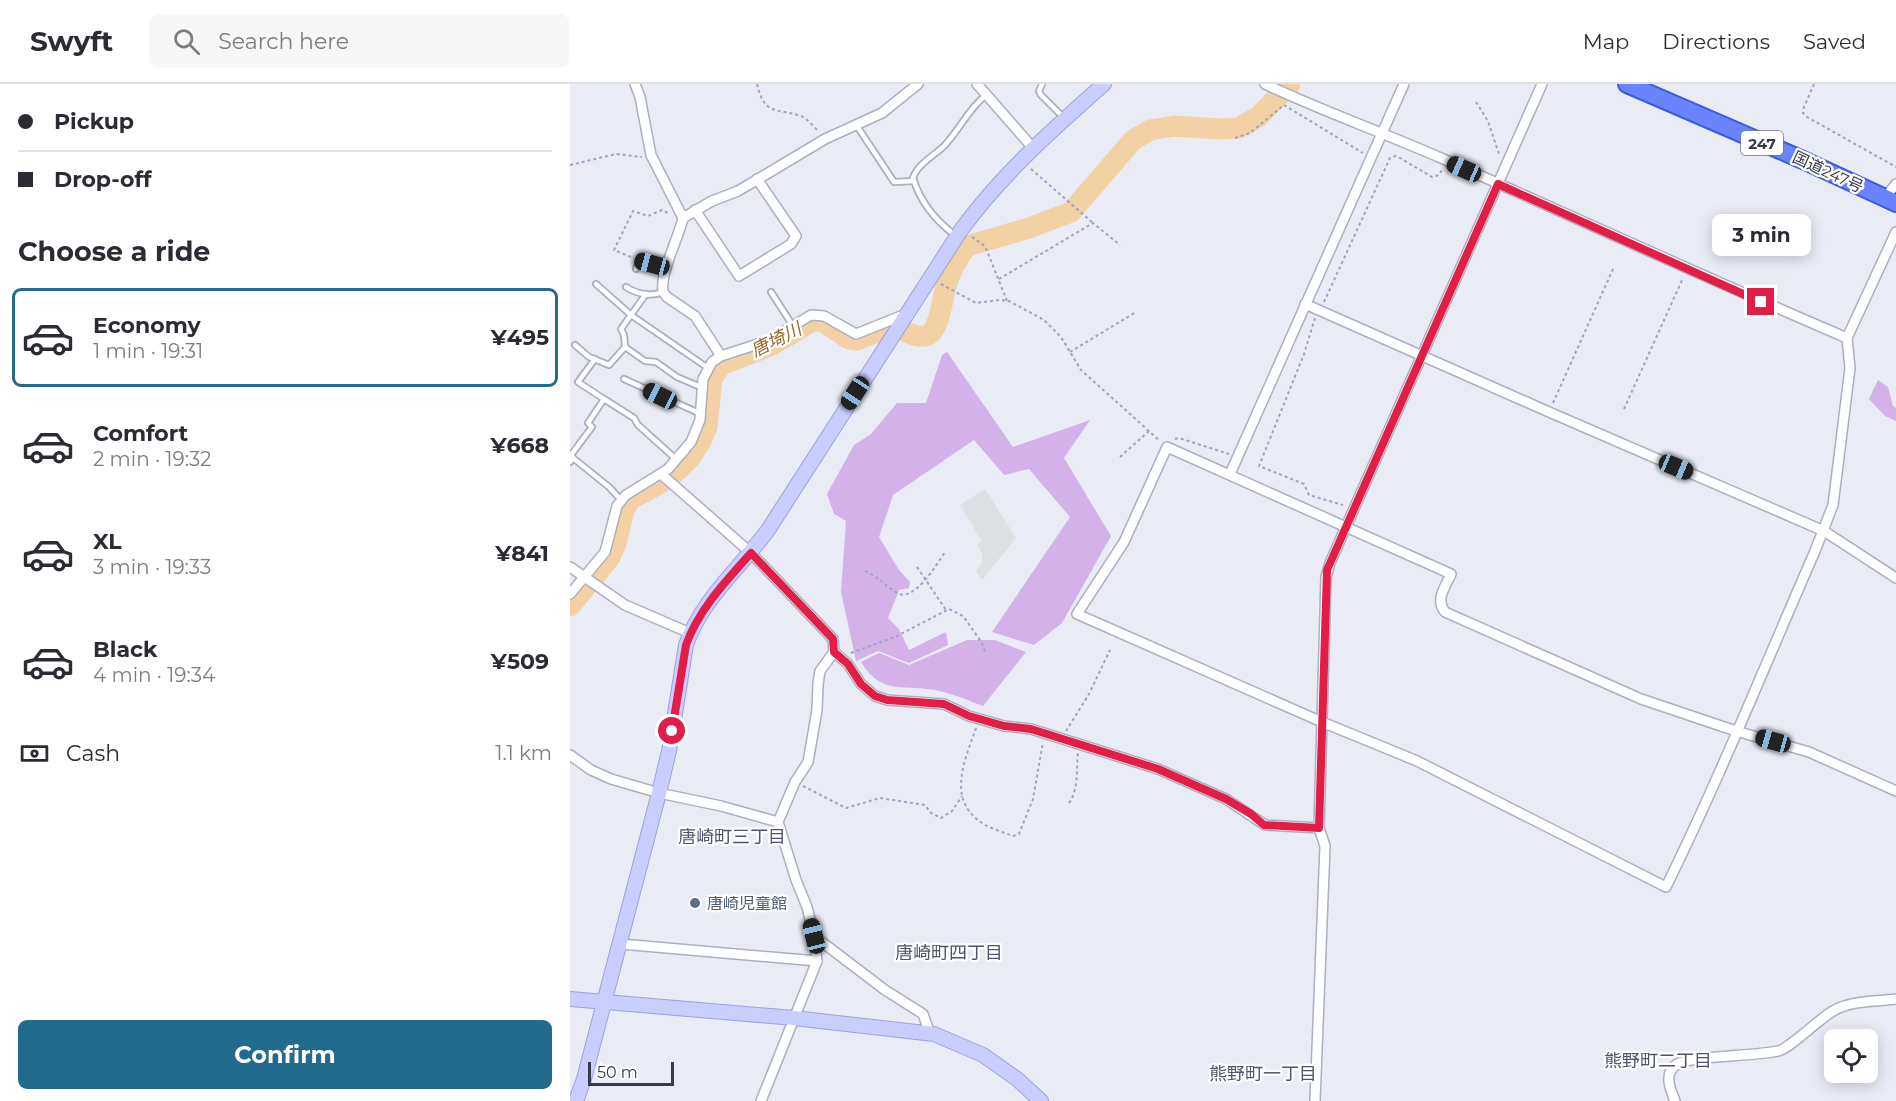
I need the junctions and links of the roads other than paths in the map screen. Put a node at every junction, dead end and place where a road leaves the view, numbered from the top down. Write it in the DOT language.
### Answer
graph roads {
  1 [pos="635,84"];
  2 [pos="918,84"];
  3 [pos="977,84"];
  4 [pos="1042,84"];
  5 [pos="1104,84"];
  6 [pos="1265,84"];
  7 [pos="1404,84"];
  8 [pos="1542,84"];
  9 [pos="1627,84"];
  10 [pos="987,95"];
  11 [pos="1065,118"];
  12 [pos="857,126"];
  13 [pos="1382,132"];
  14 [pos="1033,148"];
  15 [pos="757,179"];
  16 [pos="914,181"];
  17 [pos="1498,184"];
  18 [pos="1896,184"];
  19 [pos="1890,201"];
  20 [pos="694,210"];
  21 [pos="683,217"];
  22 [pos="1896,232"];
  23 [pos="959,233"];
  24 [pos="666,268"];
  25 [pos="636,269"];
  26 [pos="596,284"];
  27 [pos="626,287"];
  28 [pos="663,292"];
  29 [pos="771,292"];
  30 [pos="646,294"];
  31 [pos="1305,304"];
  32 [pos="908,314"];
  33 [pos="631,315"];
  34 [pos="793,326"];
  35 [pos="1847,338"];
  36 [pos="575,345"];
  37 [pos="625,347"];
  38 [pos="721,356"];
  39 [pos="1421,356"];
  40 [pos="595,359"];
  41 [pos="708,368"];
  42 [pos="624,379"];
  43 [pos="703,388"];
  44 [pos="604,399"];
  45 [pos="701,414"];
  46 [pos="572,460"];
  47 [pos="677,460"];
  48 [pos="1230,474"];
  49 [pos="661,475"];
  50 [pos="621,500"];
  51 [pos="1346,527"];
  52 [pos="1824,531"];
  53 [pos="751,553"];
  54 [pos="570,567"];
  55 [pos="1896,578"];
  56 [pos="588,580"];
  57 [pos="570,594"];
  58 [pos="690,633"];
  59 [pos="834,652"];
  60 [pos="1322,722"];
  61 [pos="1736,731"];
  62 [pos="570,755"];
  63 [pos="1896,791"];
  64 [pos="659,794"];
  65 [pos="778,822"];
  66 [pos="1319,828"];
  67 [pos="814,936"];
  68 [pos="621,944"];
  69 [pos="817,961"];
  70 [pos="570,999"];
  71 [pos="1896,999"];
  72 [pos="605,1001"];
  73 [pos="794,1018"];
  74 [pos="930,1034"];
  75 [pos="576,1101"];
  76 [pos="761,1101"];
  77 [pos="1041,1101"];
  78 [pos="1315,1101"];
  79 [pos="1675,1101"];
  1 -- 21 [label="street"];
  2 -- 12 [label="street"];
  3 -- 10 [label="street"];
  4 -- 11 [label="lane"];
  5 -- 11 [label="street"];
  6 -- 13 [label="street"];
  7 -- 13 [label="street"];
  8 -- 17 [label="street"];
  9 -- 19 [label="highway, 国道247号 / 247"];
  10 -- 14 [label="street"];
  10 -- 16 [label="lane"];
  11 -- 14 [label="street"];
  12 -- 15 [label="street"];
  12 -- 16 [label="lane"];
  13 -- 17 [label="street"];
  13 -- 31 [label="street"];
  14 -- 23 [label="street"];
  15 -- 20 [label="street"];
  15 -- 20 [label="street"];
  16 -- 23 [label="lane"];
  17 -- 35 [label="street"];
  17 -- 39 [label="street"];
  18 -- 19 [label="street"];
  20 -- 21 [label="street"];
  21 -- 24 [label="street"];
  22 -- 35 [label="street"];
  23 -- 32 [label="street"];
  24 -- 25 [label="lane"];
  24 -- 28 [label="street"];
  26 -- 33 [label="lane"];
  27 -- 30 [label="lane"];
  28 -- 30 [label="lane"];
  28 -- 38 [label="street"];
  29 -- 34 [label="lane"];
  30 -- 33 [label="lane"];
  31 -- 39 [label="street"];
  31 -- 48 [label="street"];
  32 -- 34 [label="street"];
  32 -- 53 [label="street"];
  33 -- 37 [label="lane"];
  33 -- 41 [label="lane"];
  34 -- 38 [label="street"];
  35 -- 52 [label="street"];
  36 -- 40 [label="lane"];
  37 -- 40 [label="lane"];
  37 -- 43 [label="lane"];
  38 -- 41 [label="street"];
  39 -- 51 [label="street"];
  39 -- 52 [label="street"];
  40 -- 44 [label="lane"];
  41 -- 43 [label="street"];
  42 -- 45 [label="lane"];
  43 -- 45 [label="street"];
  44 -- 46 [label="lane"];
  44 -- 47 [label="lane"];
  45 -- 47 [label="street"];
  46 -- 50 [label="lane"];
  47 -- 49 [label="street"];
  48 -- 51 [label="street"];
  48 -- 60 [label="street"];
  49 -- 50 [label="street"];
  49 -- 53 [label="street"];
  50 -- 56 [label="street"];
  51 -- 60 [label="street"];
  51 -- 61 [label="street"];
  52 -- 55 [label="street"];
  52 -- 61 [label="street"];
  53 -- 58 [label="street"];
  53 -- 59 [label="street"];
  54 -- 56 [label="street"];
  56 -- 57 [label="street"];
  56 -- 58 [label="street"];
  58 -- 64 [label="street"];
  59 -- 65 [label="street"];
  59 -- 66 [label="street"];
  60 -- 61 [label="street"];
  60 -- 66 [label="street"];
  61 -- 63 [label="street"];
  62 -- 64 [label="street"];
  64 -- 65 [label="street"];
  64 -- 68 [label="street"];
  65 -- 67 [label="street"];
  66 -- 78 [label="street"];
  67 -- 69 [label="street"];
  67 -- 74 [label="street"];
  68 -- 69 [label="street"];
  68 -- 72 [label="street"];
  69 -- 73 [label="street"];
  70 -- 72 [label="street"];
  71 -- 79 [label="street"];
  72 -- 73 [label="street"];
  72 -- 75 [label="street"];
  73 -- 74 [label="street"];
  73 -- 76 [label="street"];
  74 -- 77 [label="street"];
}
